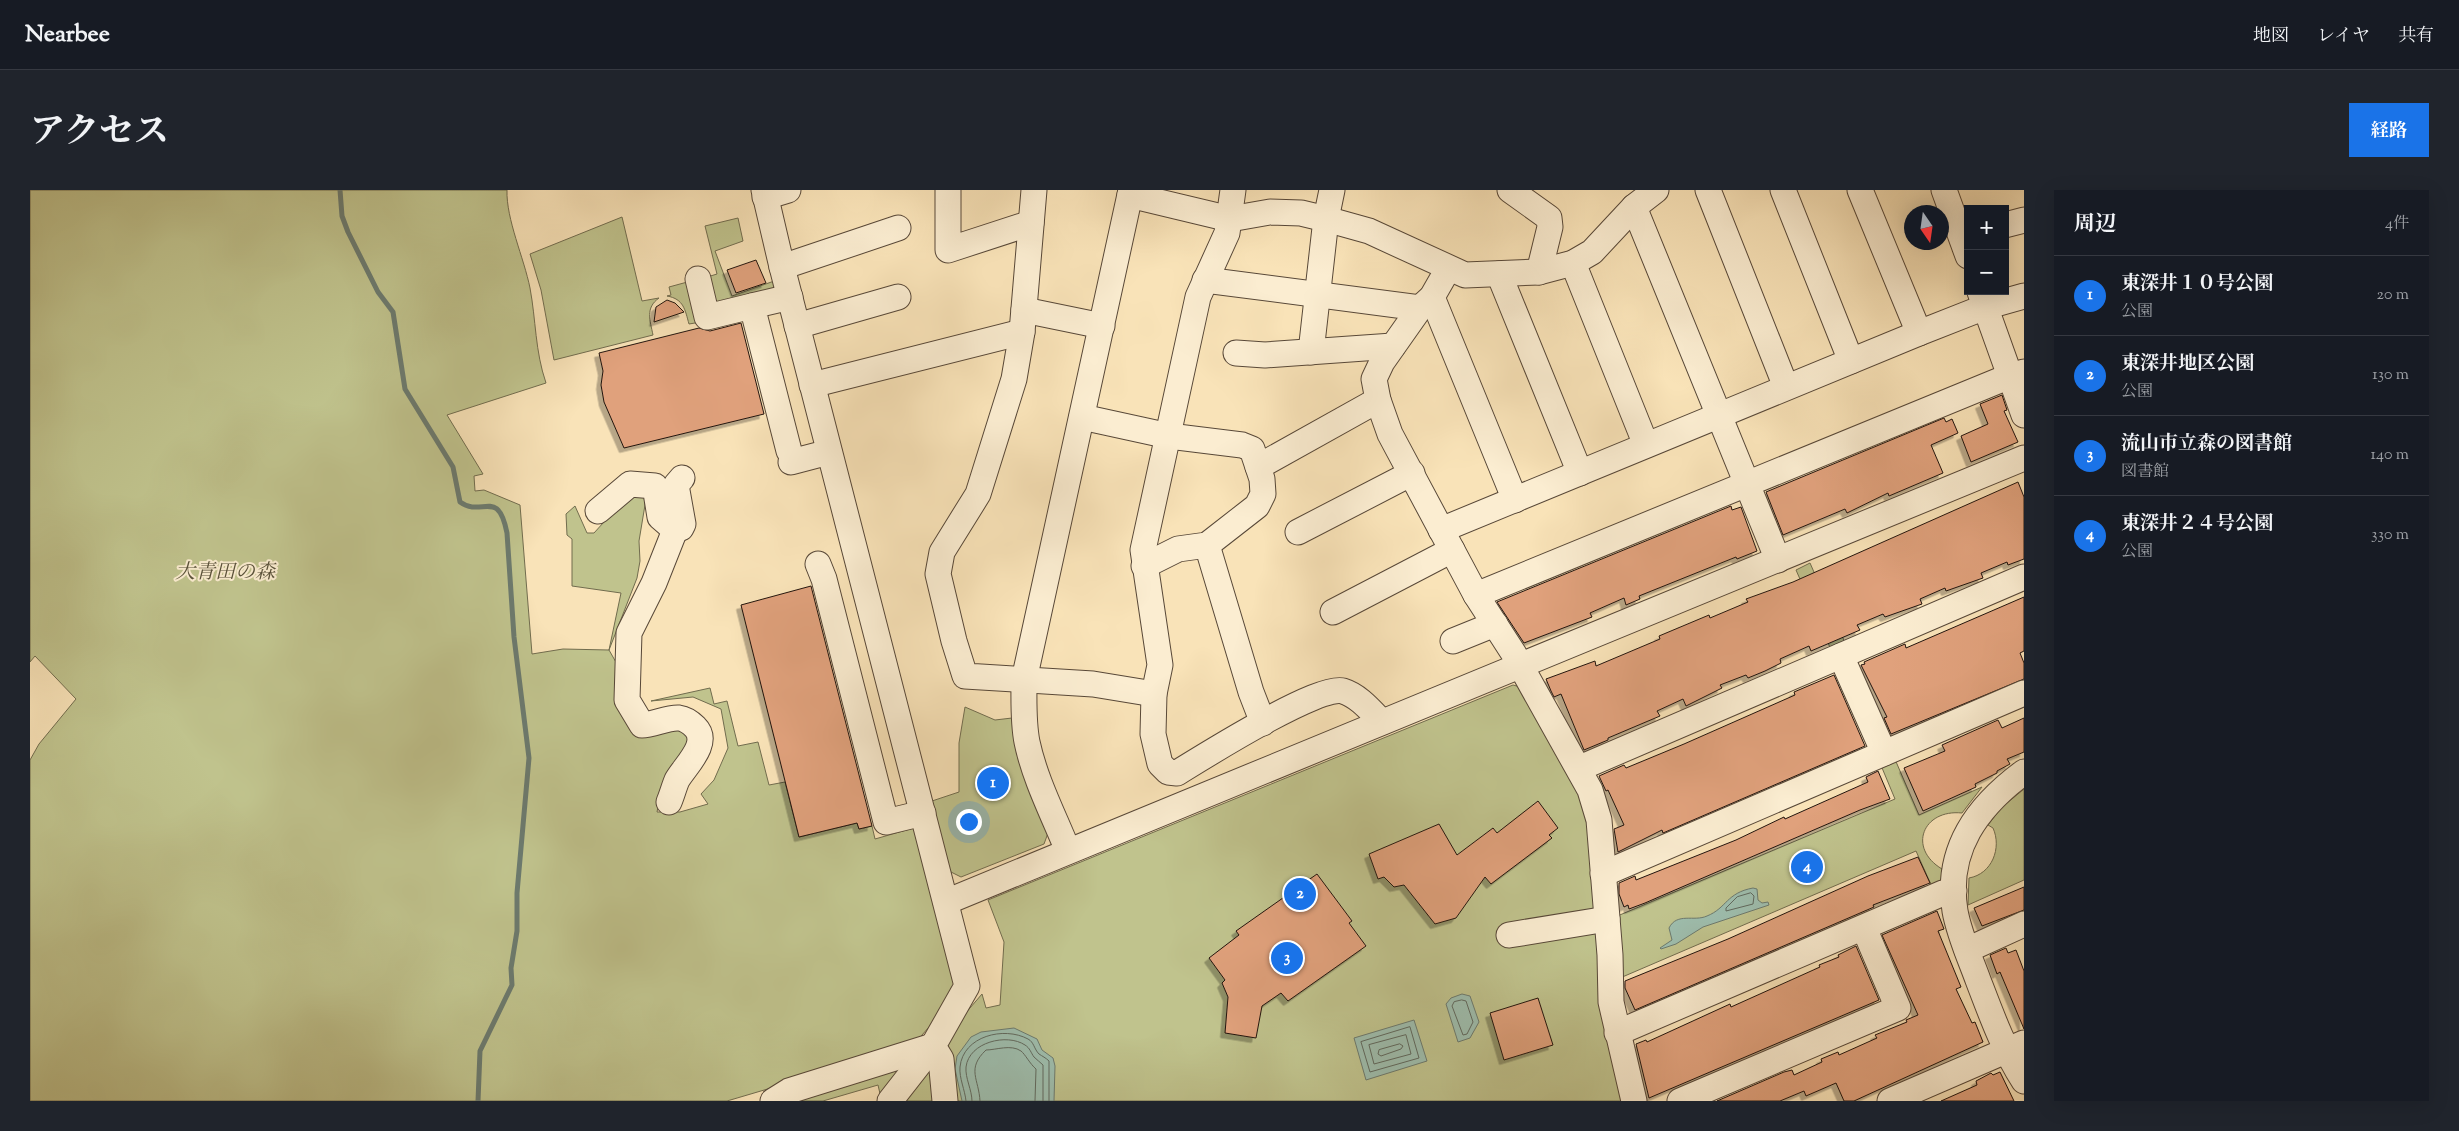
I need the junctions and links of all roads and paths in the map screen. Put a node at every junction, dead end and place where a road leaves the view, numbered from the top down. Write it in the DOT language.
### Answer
graph roads {
  1 [pos="948,190"];
  2 [pos="1034,190"];
  3 [pos="1233,190"];
  4 [pos="1332,190"];
  5 [pos="1510,190"];
  6 [pos="1656,190"];
  7 [pos="1708,190"];
  8 [pos="1783,190"];
  9 [pos="1860,190"];
  10 [pos="1944,190"];
  11 [pos="772,192"];
  12 [pos="1131,193"];
  13 [pos="1536,198"];
  14 [pos="1634,207"];
  15 [pos="1230,218"];
  16 [pos="1326,219"];
  17 [pos="2024,220"];
  18 [pos="1031,222"];
  19 [pos="2009,224"];
  20 [pos="898,228"];
  21 [pos="1964,238"];
  22 [pos="1572,263"];
  23 [pos="782,267"];
  24 [pos="1448,269"];
  25 [pos="1539,272"];
  26 [pos="1499,274"];
  27 [pos="698,279"];
  28 [pos="1205,280"];
  29 [pos="1318,296"];
  30 [pos="2024,296"];
  31 [pos="790,297"];
  32 [pos="898,297"];
  33 [pos="1983,299"];
  34 [pos="1426,303"];
  35 [pos="752,306"];
  36 [pos="1023,321"];
  37 [pos="797,326"];
  38 [pos="1102,326"];
  39 [pos="1919,333"];
  40 [pos="1392,346"];
  41 [pos="1311,352"];
  42 [pos="1236,353"];
  43 [pos="1851,361"];
  44 [pos="2017,374"];
  45 [pos="812,385"];
  46 [pos="1786,388"];
  47 [pos="1378,400"];
  48 [pos="2024,415"];
  49 [pos="1718,416"];
  50 [pos="1082,418"];
  51 [pos="1169,436"];
  52 [pos="1646,445"];
  53 [pos="829,452"];
  54 [pos="2024,458"];
  55 [pos="1258,467"];
  56 [pos="1412,472"];
  57 [pos="1580,473"];
  58 [pos="682,478"];
  59 [pos="1746,484"];
  60 [pos="1515,500"];
  61 [pos="598,511"];
  62 [pos="675,530"];
  63 [pos="1298,532"];
  64 [pos="1446,540"];
  65 [pos="1207,546"];
  66 [pos="1778,560"];
  67 [pos="818,564"];
  68 [pos="1144,566"];
  69 [pos="2023,582"];
  70 [pos="1476,595"];
  71 [pos="1333,612"];
  72 [pos="1495,624"];
  73 [pos="1453,642"];
  74 [pos="1841,656"];
  75 [pos="1520,666"];
  76 [pos="888,679"];
  77 [pos="1024,680"];
  78 [pos="852,689"];
  79 [pos="2024,693"];
  80 [pos="1154,694"];
  81 [pos="1382,722"];
  82 [pos="1263,723"];
  83 [pos="1884,753"];
  84 [pos="1580,768"];
  85 [pos="2024,772"];
  86 [pos="669,802"];
  87 [pos="923,813"];
  88 [pos="1068,851"];
  89 [pos="1602,874"];
  90 [pos="1954,891"];
  91 [pos="946,902"];
  92 [pos="1607,919"];
  93 [pos="2024,924"];
  94 [pos="1864,928"];
  95 [pos="1509,935"];
  96 [pos="1967,950"];
  97 [pos="1617,1033"];
  98 [pos="933,1046"];
  99 [pos="2016,1047"];
  100 [pos="2024,1081"];
  101 [pos="773,1101"];
  102 [pos="890,1101"];
  103 [pos="945,1101"];
  104 [pos="1634,1101"];
  105 [pos="1680,1101"];
  106 [pos="1890,1101"];
  1 -- 18 [label="street"];
  2 -- 18 [label="street"];
  3 -- 15 [label="street"];
  4 -- 16 [label="street"];
  5 -- 13 [label="street"];
  6 -- 14 [label="street"];
  7 -- 46 [label="street"];
  8 -- 43 [label="street"];
  9 -- 39 [label="street"];
  10 -- 21 [label="street"];
  11 -- 23 [label="street"];
  12 -- 15 [label="street"];
  12 -- 38 [label="street"];
  13 -- 25 [label="street"];
  14 -- 22 [label="street"];
  14 -- 49 [label="street"];
  15 -- 16 [label="street"];
  15 -- 28 [label="street"];
  16 -- 24 [label="street"];
  16 -- 29 [label="street"];
  17 -- 19 [label="street"];
  18 -- 36 [label="street"];
  20 -- 23 [label="street"];
  22 -- 25 [label="street"];
  22 -- 52 [label="street"];
  23 -- 31 [label="street"];
  24 -- 26 [label="street"];
  24 -- 34 [label="street"];
  25 -- 26 [label="street"];
  26 -- 57 [label="street"];
  27 -- 35 [label="street"];
  28 -- 29 [label="street"];
  28 -- 51 [label="street"];
  29 -- 34 [label="street"];
  29 -- 41 [label="street"];
  30 -- 33 [label="street"];
  31 -- 35 [label="street"];
  31 -- 37 [label="street"];
  32 -- 37 [label="street"];
  33 -- 39 [label="street"];
  33 -- 44 [label="street"];
  34 -- 40 [label="street"];
  34 -- 60 [label="street"];
  35 -- 53 [label="street"];
  36 -- 38 [label="street"];
  36 -- 45 [label="street"];
  36 -- 77 [label="street"];
  37 -- 45 [label="street"];
  38 -- 50 [label="street"];
  39 -- 43 [label="street"];
  40 -- 41 [label="street"];
  40 -- 47 [label="street"];
  41 -- 42 [label="street"];
  43 -- 46 [label="street"];
  44 -- 48 [label="street"];
  44 -- 59 [label="street"];
  45 -- 53 [label="street"];
  46 -- 49 [label="street"];
  47 -- 55 [label="street"];
  47 -- 56 [label="street"];
  49 -- 52 [label="street"];
  49 -- 59 [label="street"];
  50 -- 51 [label="street"];
  50 -- 77 [label="street"];
  51 -- 55 [label="street"];
  51 -- 68 [label="street"];
  52 -- 57 [label="street"];
  53 -- 76 [label="street"];
  54 -- 66 [label="street"];
  55 -- 65 [label="street"];
  56 -- 63 [label="street"];
  56 -- 64 [label="street"];
  57 -- 60 [label="street"];
  58 -- 62 [label="street"];
  59 -- 66 [label="street"];
  59 -- 70 [label="street"];
  60 -- 64 [label="street"];
  61 -- 62 [label="street"];
  62 -- 86 [label="street"];
  64 -- 70 [label="street"];
  64 -- 71 [label="street"];
  65 -- 68 [label="street"];
  65 -- 82 [label="street"];
  66 -- 75 [label="street"];
  67 -- 78 [label="street"];
  68 -- 80 [label="street"];
  69 -- 74 [label="street"];
  70 -- 72 [label="street"];
  72 -- 73 [label="street"];
  72 -- 75 [label="street"];
  74 -- 83 [label="street"];
  74 -- 84 [label="street"];
  75 -- 81 [label="street"];
  75 -- 84 [label="street"];
  76 -- 78 [label="street"];
  76 -- 87 [label="street"];
  77 -- 80 [label="street"];
  77 -- 88 [label="street"];
  78 -- 87 [label="street"];
  79 -- 83 [label="street"];
  80 -- 82 [label="street"];
  81 -- 82 [label="street"];
  81 -- 88 [label="street"];
  83 -- 89 [label="street"];
  84 -- 89 [label="street"];
  85 -- 90 [label="street"];
  87 -- 91 [label="street"];
  88 -- 91 [label="street"];
  89 -- 92 [label="street"];
  90 -- 94 [label="street"];
  90 -- 96 [label="street"];
  91 -- 98 [label="street"];
  92 -- 95 [label="street"];
  92 -- 97 [label="street"];
  93 -- 96 [label="street"];
  94 -- 97 [label="street"];
  94 -- 105 [label="street"];
  96 -- 99 [label="street"];
  97 -- 104 [label="street"];
  98 -- 101 [label="street"];
  98 -- 102 [label="street"];
  98 -- 103 [label="street"];
  99 -- 100 [label="street"];
  99 -- 106 [label="street"];
}
